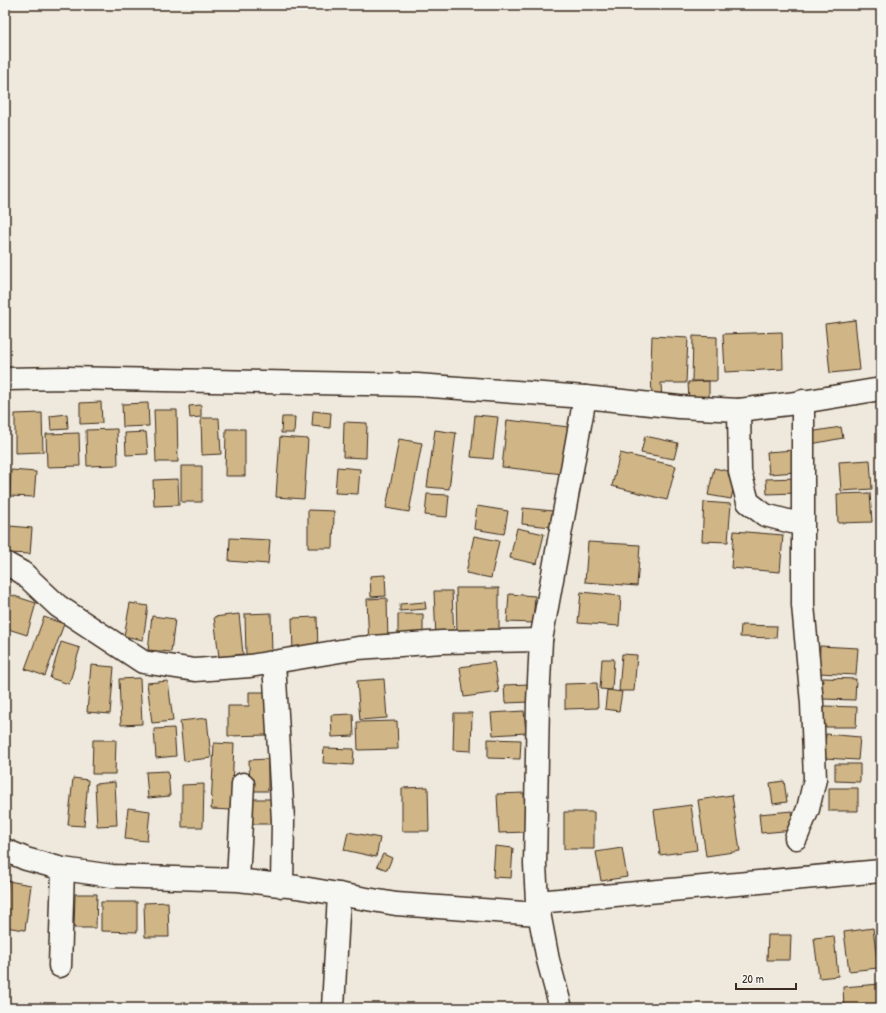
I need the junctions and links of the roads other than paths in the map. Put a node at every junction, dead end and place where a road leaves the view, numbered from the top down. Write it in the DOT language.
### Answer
graph roads {
  1 [pos="5,379"];
  2 [pos="881,389"];
  3 [pos="585,397"];
  4 [pos="803,401"];
  5 [pos="739,410"];
  6 [pos="803,525"];
  7 [pos="5,563"];
  8 [pos="541,640"];
  9 [pos="274,662"];
  10 [pos="243,784"];
  11 [pos="796,838"];
  12 [pos="5,850"];
  13 [pos="63,869"];
  14 [pos="881,871"];
  15 [pos="238,880"];
  16 [pos="282,886"];
  17 [pos="339,894"];
  18 [pos="537,908"];
  19 [pos="60,966"];
  20 [pos="333,1008"];
  21 [pos="561,1008"];
  1 -- 3 [label="street"];
  2 -- 4 [label="street"];
  3 -- 5 [label="street"];
  3 -- 8 [label="street"];
  4 -- 5 [label="street"];
  4 -- 6 [label="street"];
  5 -- 6 [label="street"];
  6 -- 11 [label="street"];
  7 -- 9 [label="street"];
  8 -- 9 [label="street"];
  8 -- 18 [label="street"];
  9 -- 16 [label="street"];
  10 -- 15 [label="street"];
  12 -- 13 [label="street"];
  13 -- 15 [label="street"];
  13 -- 19 [label="street"];
  14 -- 18 [label="street"];
  15 -- 16 [label="street"];
  16 -- 17 [label="street"];
  17 -- 18 [label="street"];
  17 -- 20 [label="street"];
  18 -- 21 [label="street"];
}
